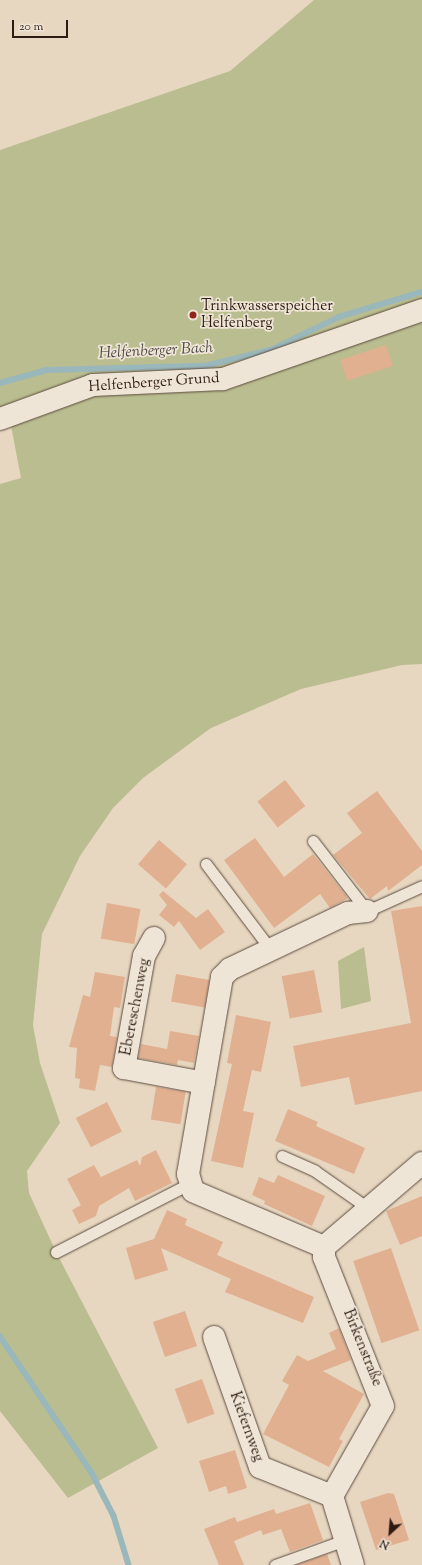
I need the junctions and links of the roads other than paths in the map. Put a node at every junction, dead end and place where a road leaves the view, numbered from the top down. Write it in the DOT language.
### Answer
graph roads {
  1 [pos="422,310"];
  2 [pos="0,418"];
  3 [pos="313,842"];
  4 [pos="206,864"];
  5 [pos="422,886"];
  6 [pos="367,911"];
  7 [pos="154,938"];
  8 [pos="271,950"];
  9 [pos="204,1083"];
  10 [pos="282,1156"];
  11 [pos="422,1163"];
  12 [pos="191,1183"];
  13 [pos="368,1208"];
  14 [pos="324,1247"];
  15 [pos="56,1252"];
  16 [pos="214,1337"];
  17 [pos="332,1496"];
  18 [pos="345,1540"];
  19 [pos="275,1565"];
  20 [pos="353,1565"];
  1 -- 2 [label="street, Helfenberger Grund"];
  3 -- 6 [label="lane"];
  4 -- 8 [label="lane"];
  5 -- 6 [label="lane"];
  6 -- 8 [label="street"];
  7 -- 9 [label="street, Ebereschenweg"];
  8 -- 9 [label="street"];
  9 -- 12 [label="street"];
  10 -- 13 [label="lane"];
  11 -- 13 [label="street"];
  12 -- 14 [label="street"];
  12 -- 15 [label="lane"];
  13 -- 14 [label="street"];
  14 -- 17 [label="street, Birkenstraße"];
  16 -- 17 [label="street, Kiefernweg"];
  17 -- 18 [label="street"];
  18 -- 19 [label="lane"];
  18 -- 20 [label="street"];
}
